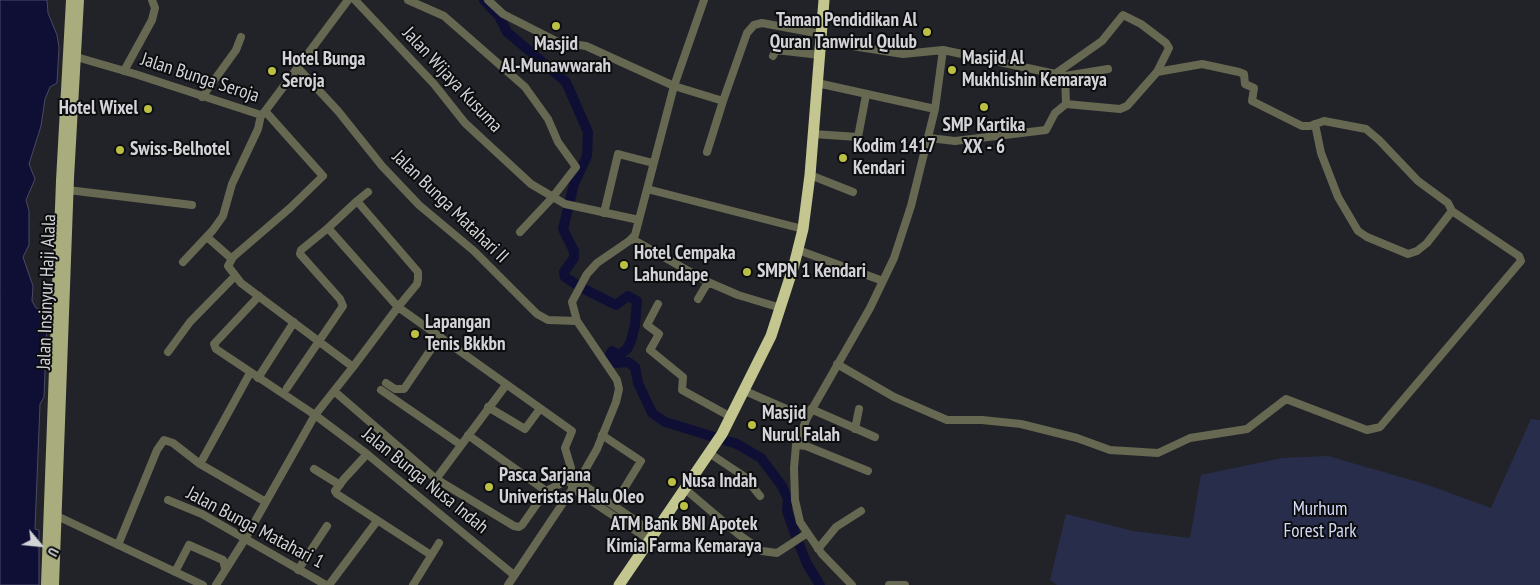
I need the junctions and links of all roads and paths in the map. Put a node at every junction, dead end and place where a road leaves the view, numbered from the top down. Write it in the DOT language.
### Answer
graph roads {
  1 [pos="70,0"];
  2 [pos="79,0"];
  3 [pos="152,0"];
  4 [pos="348,0"];
  5 [pos="355,0"];
  6 [pos="408,0"];
  7 [pos="488,0"];
  8 [pos="704,0"];
  9 [pos="824,0"];
  10 [pos="241,37"];
  11 [pos="821,38"];
  12 [pos="943,50"];
  13 [pos="820,55"];
  14 [pos="72,56"];
  15 [pos="773,56"];
  16 [pos="297,67"];
  17 [pos="1108,69"];
  18 [pos="124,71"];
  19 [pos="1157,72"];
  20 [pos="1055,74"];
  21 [pos="1065,76"];
  22 [pos="817,83"];
  23 [pos="674,86"];
  24 [pos="866,95"];
  25 [pos="202,97"];
  26 [pos="723,101"];
  27 [pos="1066,104"];
  28 [pos="935,109"];
  29 [pos="263,113"];
  30 [pos="1315,124"];
  31 [pos="813,134"];
  32 [pos="929,138"];
  33 [pos="707,152"];
  34 [pos="653,163"];
  35 [pos="810,175"];
  36 [pos="646,189"];
  37 [pos="68,190"];
  38 [pos="368,192"];
  39 [pos="853,192"];
  40 [pos="552,198"];
  41 [pos="357,200"];
  42 [pos="192,205"];
  43 [pos="1452,210"];
  44 [pos="604,213"];
  45 [pos="639,220"];
  46 [pos="328,228"];
  47 [pos="803,229"];
  48 [pos="520,232"];
  49 [pos="207,237"];
  50 [pos="632,239"];
  51 [pos="798,250"];
  52 [pos="232,259"];
  53 [pos="183,262"];
  54 [pos="235,276"];
  55 [pos="883,281"];
  56 [pos="708,282"];
  57 [pos="259,296"];
  58 [pos="698,299"];
  59 [pos="658,304"];
  60 [pos="398,307"];
  61 [pos="781,308"];
  62 [pos="577,321"];
  63 [pos="294,322"];
  64 [pos="440,336"];
  65 [pos="320,340"];
  66 [pos="168,352"];
  67 [pos="836,364"];
  68 [pos="353,367"];
  69 [pos="250,373"];
  70 [pos="258,378"];
  71 [pos="386,383"];
  72 [pos="506,385"];
  73 [pos="287,388"];
  74 [pos="381,390"];
  75 [pos="745,390"];
  76 [pos="334,391"];
  77 [pos="57,394"];
  78 [pos="57,406"];
  79 [pos="488,408"];
  80 [pos="811,408"];
  81 [pos="859,409"];
  82 [pos="539,410"];
  83 [pos="315,415"];
  84 [pos="731,417"];
  85 [pos="806,418"];
  86 [pos="855,429"];
  87 [pos="468,435"];
  88 [pos="602,436"];
  89 [pos="875,437"];
  90 [pos="715,443"];
  91 [pos="461,445"];
  92 [pos="796,445"];
  93 [pos="367,454"];
  94 [pos="200,464"];
  95 [pos="314,469"];
  96 [pos="868,471"];
  97 [pos="436,479"];
  98 [pos="573,483"];
  99 [pos="340,485"];
  100 [pos="685,489"];
  101 [pos="546,491"];
  102 [pos="760,496"];
  103 [pos="168,500"];
  104 [pos="264,501"];
  105 [pos="614,505"];
  106 [pos="861,511"];
  107 [pos="56,516"];
  108 [pos="377,521"];
  109 [pos="328,526"];
  110 [pos="800,536"];
  111 [pos="245,538"];
  112 [pos="653,538"];
  113 [pos="439,543"];
  114 [pos="118,545"];
  115 [pos="818,550"];
  116 [pos="431,555"];
  117 [pos="225,568"];
  118 [pos="298,570"];
  119 [pos="175,572"];
  120 [pos="514,575"];
  121 [pos="46,585"];
  122 [pos="54,585"];
  123 [pos="203,585"];
  124 [pos="216,585"];
  125 [pos="328,585"];
  126 [pos="412,585"];
  127 [pos="508,585"];
  128 [pos="620,585"];
  129 [pos="852,585"];
  130 [pos="889,585"];
  131 [pos="905,585"];
  1 -- 14 [label="main road, Jalan Insinyur Haji Alala"];
  2 -- 14 [label="main road, Jalan Insinyur Haji Alala"];
  3 -- 18 [label="street"];
  4 -- 16 [label="street, Jalan Bunga Seroja"];
  5 -- 40 [label="street, Jalan Wijaya Kusuma"];
  6 -- 40 [label="street"];
  7 -- 23 [label="street"];
  8 -- 23 [label="street"];
  9 -- 11 [label="highway"];
  10 -- 25 [label="street"];
  11 -- 12 [label="street"];
  11 -- 13 [label="highway"];
  11 -- 26 [label="street"];
  12 -- 20 [label="street"];
  12 -- 28 [label="street"];
  13 -- 15 [label="street"];
  13 -- 22 [label="highway"];
  14 -- 18 [label="street, Jalan Bunga Seroja"];
  14 -- 37 [label="main road, Jalan Insinyur Haji Alala"];
  14 -- 77 [label="main road, Jalan Insinyur Haji Alala"];
  16 -- 29 [label="street, Jalan Bunga Seroja"];
  16 -- 62 [label="street, Jalan Bunga Matahari II"];
  17 -- 21 [label="street"];
  18 -- 25 [label="street, Jalan Bunga Seroja"];
  19 -- 20 [label="street"];
  19 -- 27 [label="street"];
  19 -- 30 [label="street"];
  20 -- 21 [label="street"];
  21 -- 27 [label="street"];
  22 -- 24 [label="street"];
  22 -- 31 [label="highway"];
  23 -- 26 [label="street"];
  23 -- 34 [label="street"];
  24 -- 28 [label="street"];
  24 -- 31 [label="street"];
  25 -- 29 [label="street, Jalan Bunga Seroja"];
  26 -- 33 [label="street"];
  27 -- 32 [label="street"];
  28 -- 32 [label="street"];
  29 -- 49 [label="street"];
  29 -- 52 [label="street"];
  30 -- 43 [label="street"];
  30 -- 43 [label="street"];
  31 -- 35 [label="highway"];
  32 -- 55 [label="street"];
  34 -- 36 [label="street"];
  34 -- 44 [label="street"];
  35 -- 39 [label="street"];
  35 -- 47 [label="highway"];
  36 -- 45 [label="street"];
  36 -- 47 [label="street"];
  37 -- 42 [label="street"];
  37 -- 77 [label="main road, Jalan Insinyur Haji Alala"];
  38 -- 41 [label="street"];
  40 -- 44 [label="street, Jalan Wijaya Kusuma"];
  40 -- 48 [label="street"];
  41 -- 46 [label="street"];
  41 -- 60 [label="street"];
  43 -- 67 [label="street"];
  44 -- 45 [label="street, Jalan Wijaya Kusuma"];
  45 -- 50 [label="street"];
  46 -- 60 [label="street"];
  46 -- 65 [label="street"];
  47 -- 51 [label="highway"];
  49 -- 52 [label="street"];
  49 -- 53 [label="street"];
  50 -- 56 [label="street"];
  50 -- 62 [label="street"];
  51 -- 55 [label="street"];
  51 -- 61 [label="highway"];
  52 -- 54 [label="street"];
  54 -- 57 [label="street"];
  54 -- 66 [label="street"];
  55 -- 67 [label="street"];
  56 -- 58 [label="street"];
  56 -- 61 [label="street"];
  57 -- 63 [label="street"];
  57 -- 69 [label="street, Jalan Bunga Nusa Indah"];
  59 -- 84 [label="street"];
  60 -- 64 [label="street"];
  60 -- 68 [label="street"];
  61 -- 75 [label="highway"];
  62 -- 88 [label="street"];
  63 -- 65 [label="street"];
  63 -- 70 [label="street"];
  64 -- 71 [label="street"];
  64 -- 72 [label="street"];
  65 -- 68 [label="street"];
  65 -- 73 [label="street"];
  67 -- 80 [label="street"];
  68 -- 76 [label="street"];
  69 -- 70 [label="street, Jalan Bunga Nusa Indah"];
  69 -- 94 [label="street"];
  70 -- 83 [label="street, Jalan Bunga Nusa Indah"];
  72 -- 79 [label="street"];
  72 -- 82 [label="street"];
  74 -- 91 [label="street"];
  75 -- 84 [label="highway"];
  75 -- 85 [label="street"];
  76 -- 83 [label="street"];
  76 -- 97 [label="street"];
  77 -- 78 [label="main road, Jalan Insinyur Haji Alala"];
  78 -- 107 [label="main road, Jalan Insinyur Haji Alala"];
  78 -- 121 [label="main road, Jalan Insinyur Haji Alala"];
  79 -- 82 [label="street"];
  79 -- 87 [label="street"];
  80 -- 85 [label="street"];
  80 -- 86 [label="street"];
  81 -- 86 [label="street"];
  82 -- 98 [label="street"];
  83 -- 93 [label="street, Jalan Bunga Nusa Indah"];
  83 -- 104 [label="street"];
  84 -- 90 [label="highway"];
  85 -- 92 [label="street"];
  86 -- 89 [label="street"];
  87 -- 91 [label="street"];
  87 -- 101 [label="street"];
  88 -- 98 [label="street"];
  88 -- 105 [label="street"];
  90 -- 100 [label="highway"];
  90 -- 102 [label="street"];
  91 -- 97 [label="street"];
  92 -- 96 [label="street"];
  92 -- 110 [label="street"];
  93 -- 99 [label="street"];
  93 -- 120 [label="street, Jalan Bunga Nusa Indah"];
  94 -- 104 [label="street"];
  94 -- 114 [label="street"];
  95 -- 99 [label="street"];
  97 -- 101 [label="street"];
  98 -- 101 [label="street"];
  98 -- 105 [label="street"];
  98 -- 112 [label="street"];
  98 -- 120 [label="street"];
  99 -- 108 [label="street"];
  100 -- 110 [label="street"];
  100 -- 112 [label="highway"];
  103 -- 111 [label="street, Jalan Bunga Matahari 1"];
  104 -- 111 [label="street"];
  105 -- 112 [label="street"];
  106 -- 115 [label="street"];
  107 -- 114 [label="street"];
  107 -- 122 [label="main road, Jalan Insinyur Haji Alala"];
  108 -- 116 [label="street"];
  108 -- 125 [label="street"];
  109 -- 118 [label="street"];
  110 -- 115 [label="street"];
  111 -- 117 [label="street"];
  111 -- 118 [label="street, Jalan Bunga Matahari 1"];
  112 -- 128 [label="highway"];
  113 -- 116 [label="street"];
  114 -- 119 [label="street"];
  115 -- 129 [label="street"];
  116 -- 126 [label="street"];
  117 -- 119 [label="street"];
  117 -- 124 [label="street"];
  118 -- 125 [label="street, Jalan Bunga Matahari 1"];
  119 -- 123 [label="street"];
  120 -- 127 [label="street"];
  130 -- 131 [label="street"];
}
